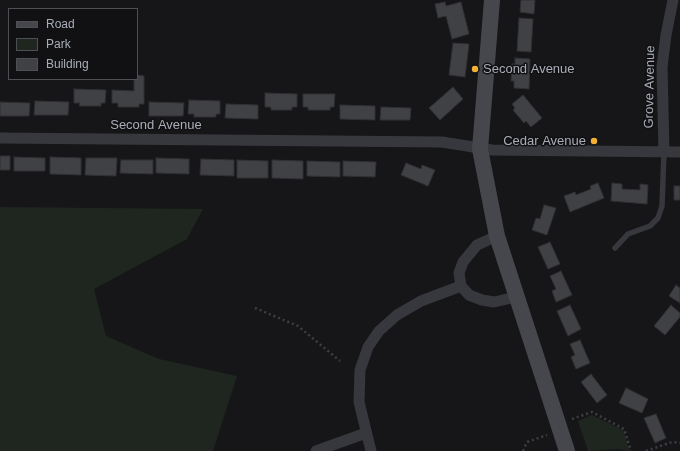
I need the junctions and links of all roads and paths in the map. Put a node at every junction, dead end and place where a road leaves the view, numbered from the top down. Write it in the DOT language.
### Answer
graph roads {
  1 [pos="492,0"];
  2 [pos="673,0"];
  3 [pos="0,138"];
  4 [pos="480,149"];
  5 [pos="664,152"];
  6 [pos="680,152"];
  7 [pos="497,236"];
  8 [pos="616,248"];
  9 [pos="461,286"];
  10 [pos="516,297"];
  11 [pos="255,308"];
  12 [pos="340,361"];
  13 [pos="572,419"];
  14 [pos="366,433"];
  15 [pos="548,435"];
  16 [pos="680,443"];
  17 [pos="316,451"];
  18 [pos="371,451"];
  19 [pos="523,451"];
  20 [pos="567,451"];
  21 [pos="631,451"];
  22 [pos="646,451"];
  1 -- 4 [label="main road"];
  2 -- 5 [label="street, Grove Avenue"];
  3 -- 4 [label="street, Second Avenue"];
  4 -- 5 [label="street, Second Avenue"];
  4 -- 7 [label="main road"];
  5 -- 6 [label="street, Second Avenue"];
  5 -- 8 [label="lane"];
  7 -- 9 [label="street"];
  7 -- 10 [label="main road"];
  9 -- 10 [label="street"];
  9 -- 14 [label="street"];
  10 -- 20 [label="main road"];
  11 -- 12 [label="path"];
  13 -- 21 [label="path"];
  14 -- 17 [label="street"];
  14 -- 18 [label="street"];
  15 -- 19 [label="path"];
  16 -- 22 [label="path"];
}
